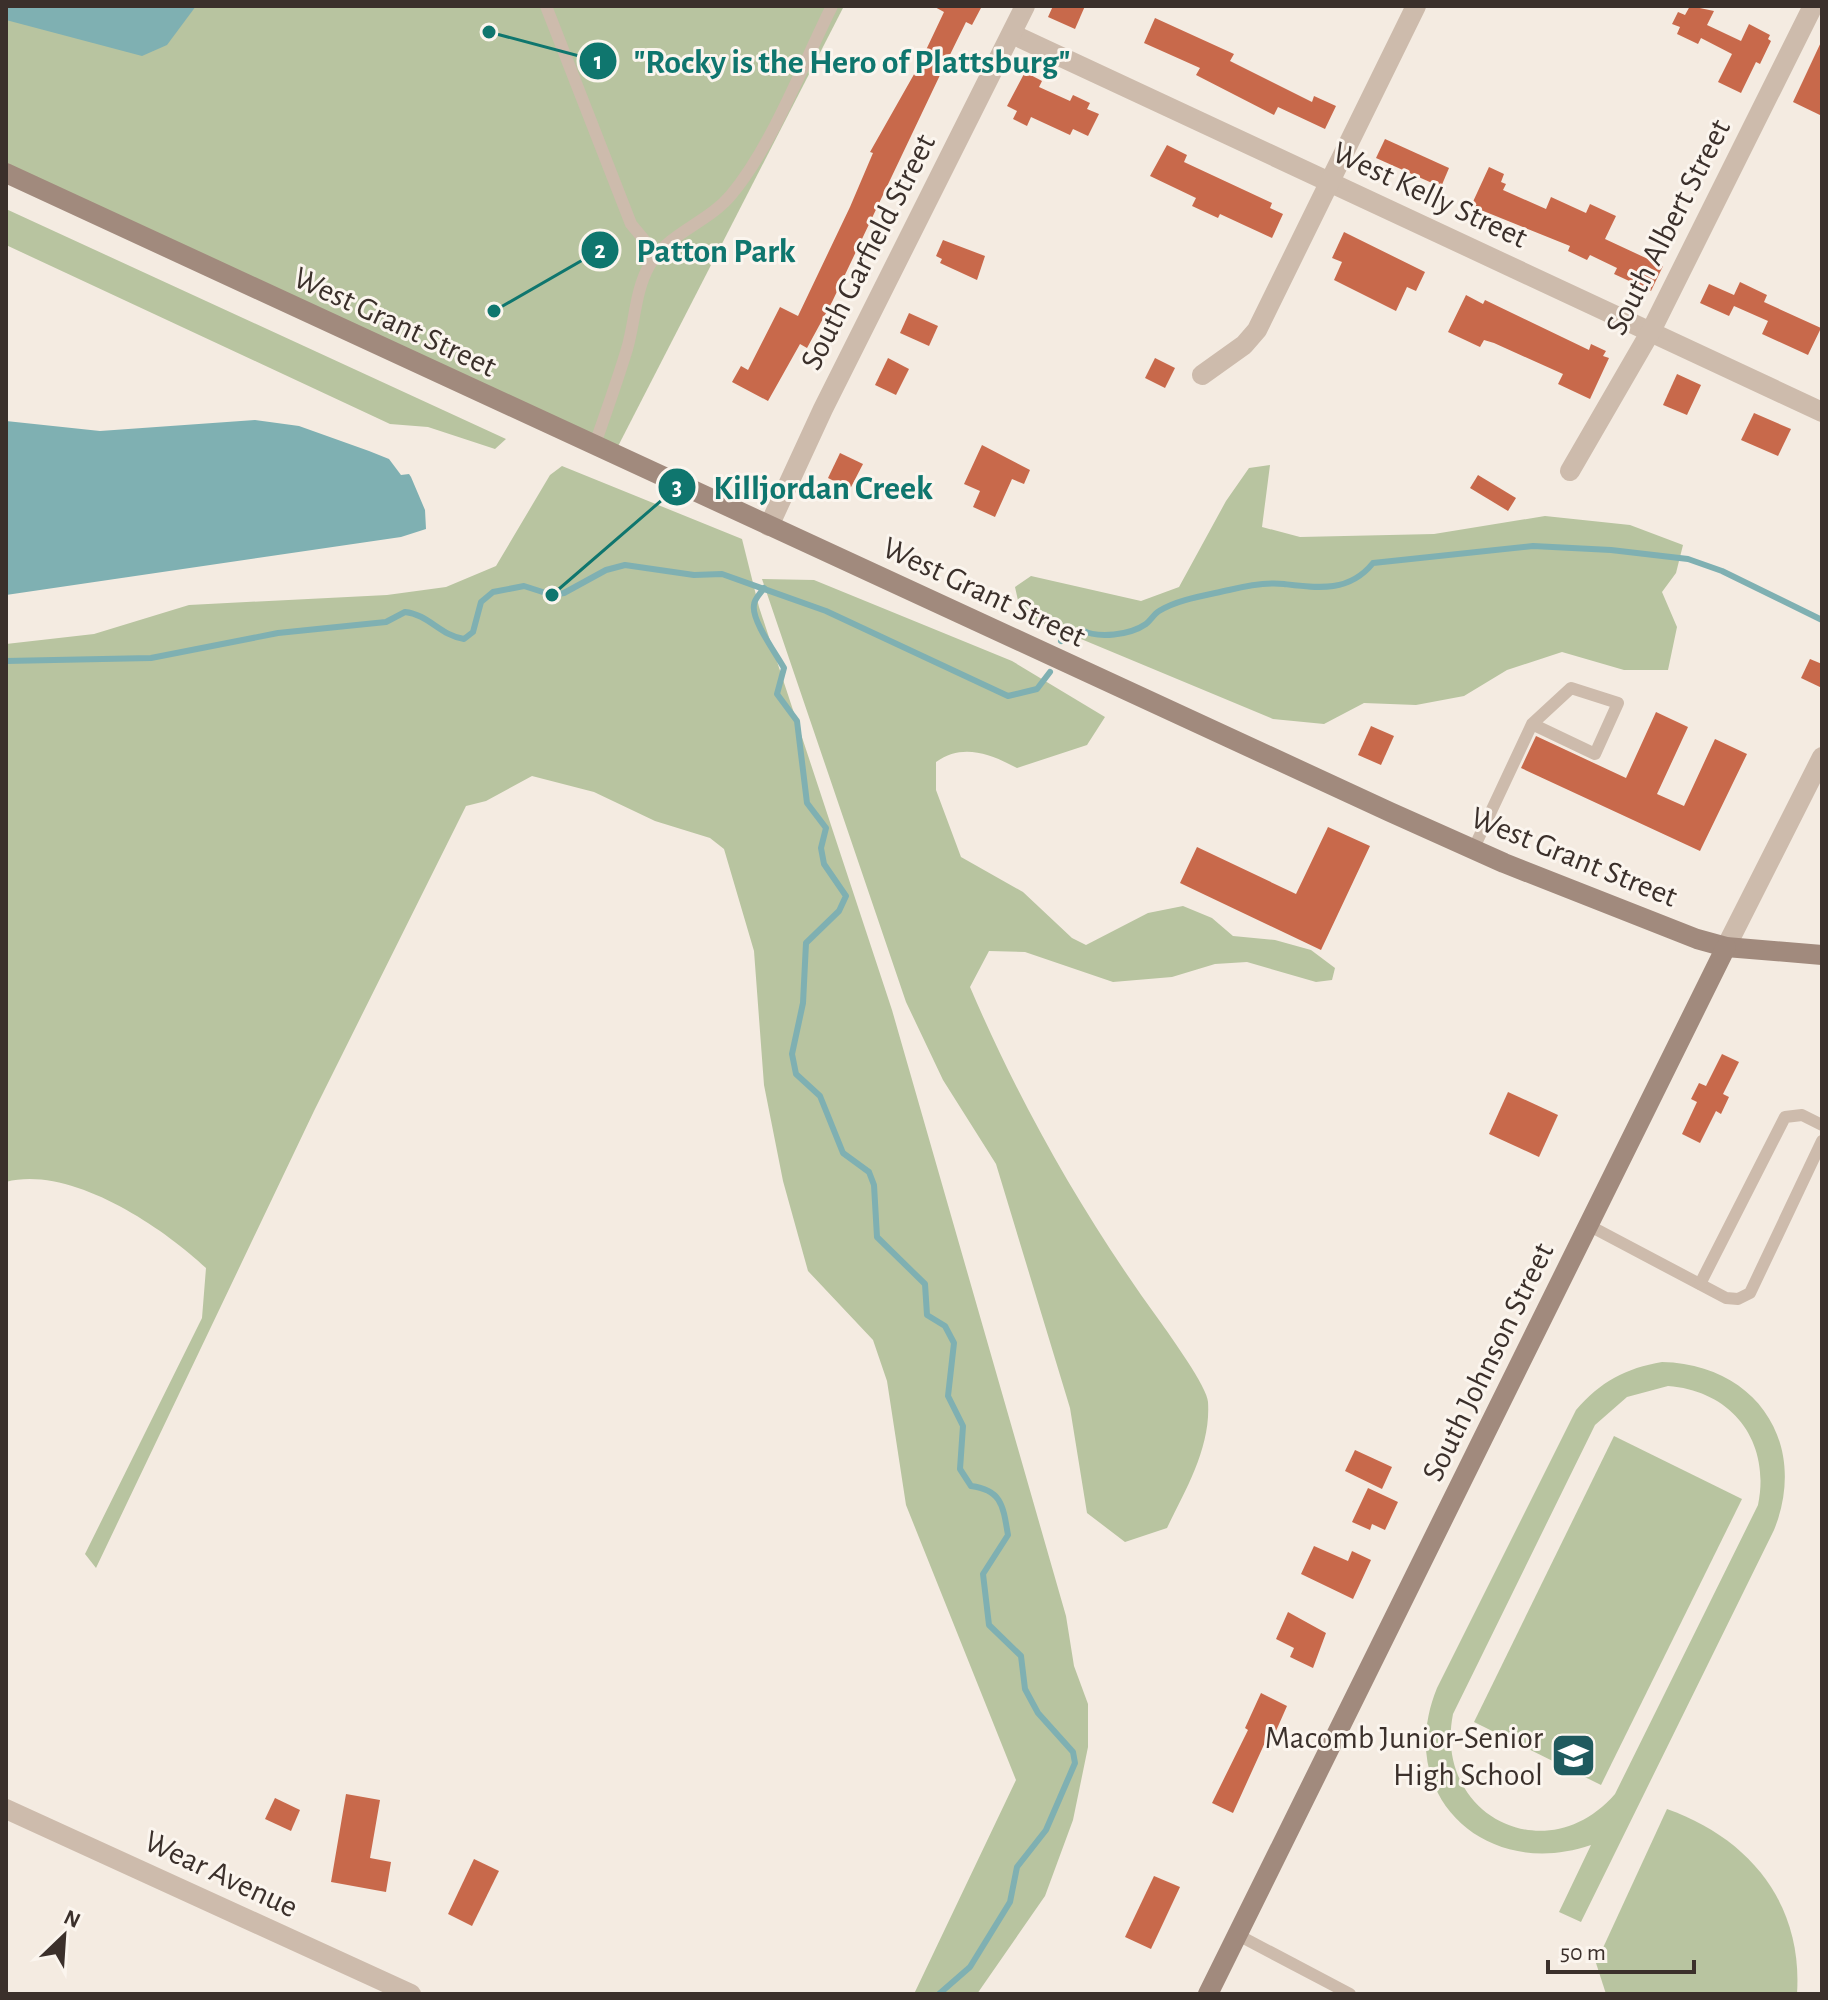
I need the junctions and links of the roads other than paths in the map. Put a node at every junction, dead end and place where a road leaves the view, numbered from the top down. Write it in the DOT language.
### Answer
graph roads {
  1 [pos="546,6"];
  2 [pos="832,6"];
  3 [pos="1025,6"];
  4 [pos="1416,6"];
  5 [pos="1814,8"];
  6 [pos="1012,34"];
  7 [pos="6,173"];
  8 [pos="1328,181"];
  9 [pos="656,254"];
  10 [pos="1651,331"];
  11 [pos="1202,375"];
  12 [pos="1822,412"];
  13 [pos="594,447"];
  14 [pos="1570,471"];
  15 [pos="769,526"];
  16 [pos="1532,724"];
  17 [pos="1822,757"];
  18 [pos="1473,850"];
  19 [pos="1726,947"];
  20 [pos="1822,955"];
  21 [pos="1822,1125"];
  22 [pos="1822,1141"];
  23 [pos="1588,1225"];
  24 [pos="1700,1284"];
  25 [pos="6,1809"];
  26 [pos="1238,1935"];
  27 [pos="411,1994"];
  28 [pos="1208,1994"];
  29 [pos="1350,1994"];
  1 -- 9 [label="lane"];
  2 -- 9 [label="lane"];
  3 -- 6 [label="street, South Garfield Street"];
  4 -- 8 [label="street"];
  5 -- 10 [label="street, South Albert Street"];
  6 -- 8 [label="street, West Kelly Street"];
  6 -- 15 [label="street, South Garfield Street"];
  7 -- 13 [label="main road, West Grant Street"];
  8 -- 10 [label="street, West Kelly Street"];
  8 -- 11 [label="street"];
  9 -- 13 [label="lane"];
  10 -- 12 [label="street, West Kelly Street"];
  10 -- 14 [label="street, South Albert Street"];
  13 -- 15 [label="main road, West Grant Street"];
  15 -- 18 [label="main road, West Grant Street"];
  16 -- 16 [label="lane"];
  16 -- 18 [label="lane"];
  17 -- 19 [label="street, South Johnson Street"];
  18 -- 19 [label="main road, West Grant Street"];
  19 -- 20 [label="main road, West Grant Street"];
  19 -- 23 [label="main road, South Johnson Street"];
  21 -- 24 [label="lane"];
  22 -- 24 [label="lane"];
  23 -- 24 [label="lane"];
  23 -- 26 [label="main road, South Johnson Street"];
  25 -- 27 [label="street, Wear Avenue"];
  26 -- 28 [label="main road, South Johnson Street"];
  26 -- 29 [label="lane"];
}
